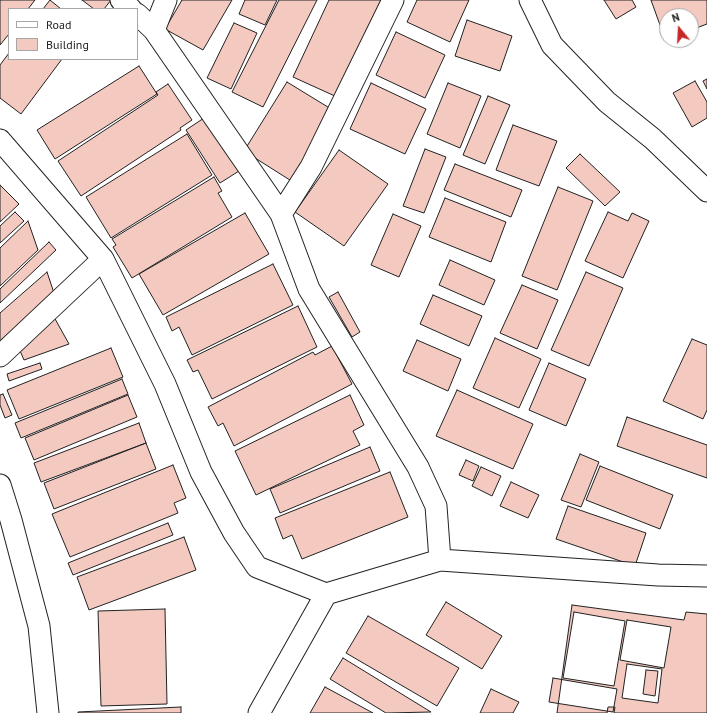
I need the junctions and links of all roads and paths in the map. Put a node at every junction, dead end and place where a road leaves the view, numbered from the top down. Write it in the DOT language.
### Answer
graph roads {
  1 [pos="121,0"];
  2 [pos="166,0"];
  3 [pos="394,0"];
  4 [pos="530,0"];
  5 [pos="130,8"];
  6 [pos="138,15"];
  7 [pos="154,30"];
  8 [pos="0,140"];
  9 [pos="707,192"];
  10 [pos="281,214"];
  11 [pos="103,259"];
  12 [pos="0,356"];
  13 [pos="0,485"];
  14 [pos="440,560"];
  15 [pos="707,576"];
  16 [pos="326,594"];
  17 [pos="48,713"];
  18 [pos="260,713"];
  1 -- 5 [label="street"];
  2 -- 7 [label="street"];
  3 -- 10 [label="street"];
  4 -- 9 [label="street"];
  6 -- 7 [label="street"];
  7 -- 10 [label="street"];
  8 -- 11 [label="street"];
  10 -- 14 [label="street"];
  11 -- 12 [label="street"];
  11 -- 16 [label="street"];
  13 -- 17 [label="street"];
  14 -- 15 [label="street"];
  14 -- 16 [label="street"];
  16 -- 18 [label="street"];
}
